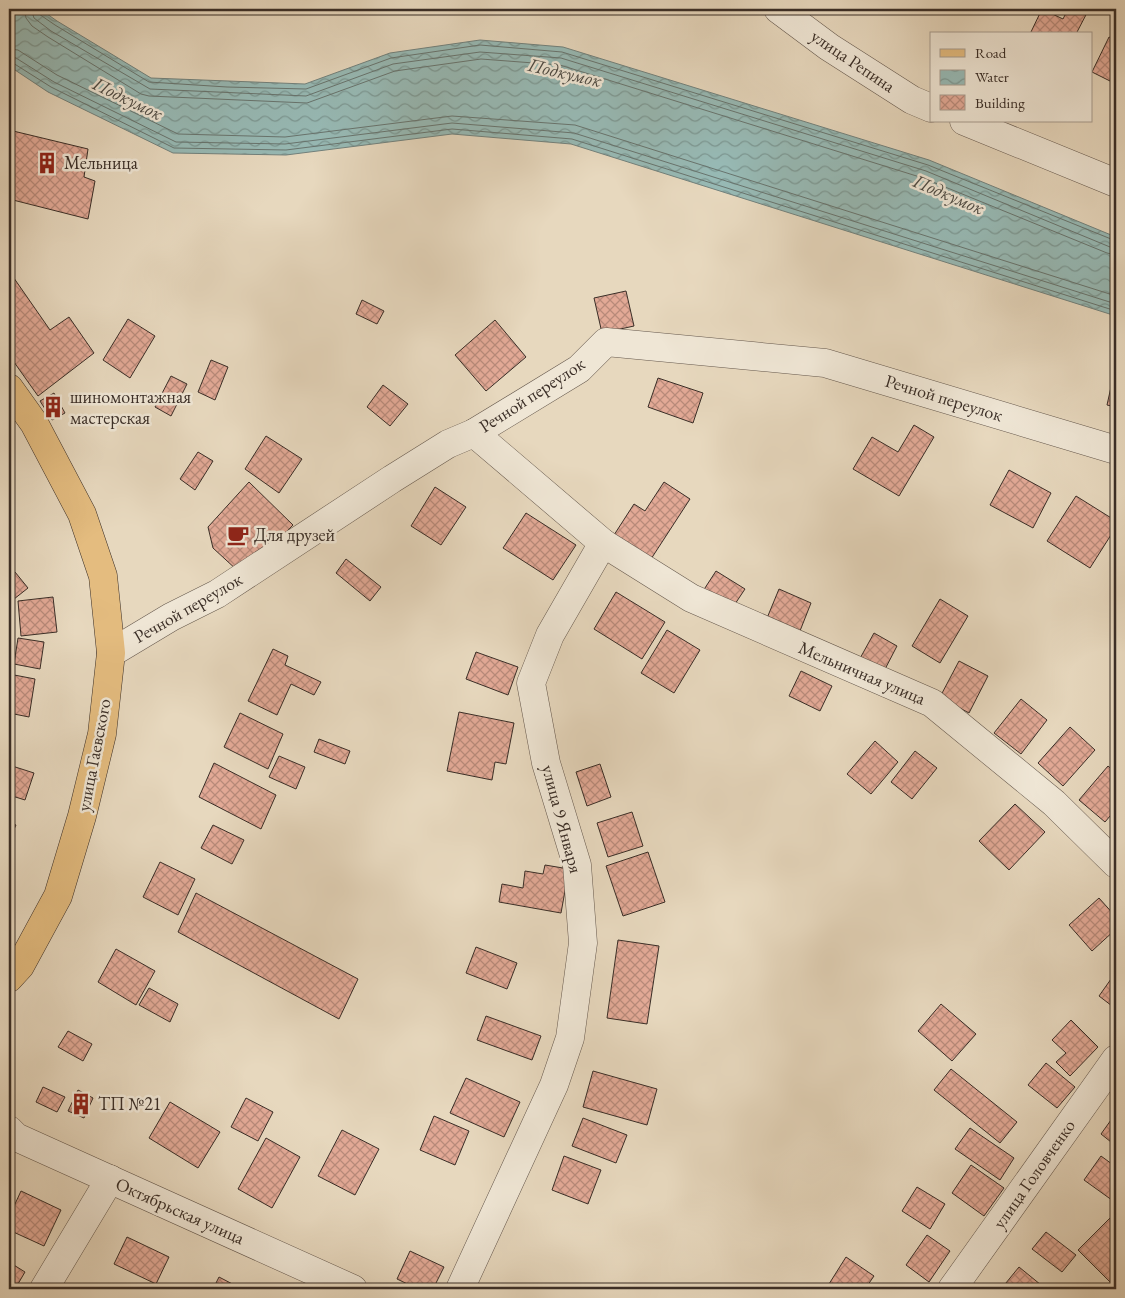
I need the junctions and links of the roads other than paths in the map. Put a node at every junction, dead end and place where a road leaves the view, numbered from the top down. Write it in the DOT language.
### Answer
graph roads {
  1 [pos="778,9"];
  2 [pos="930,108"];
  3 [pos="966,122"];
  4 [pos="1116,183"];
  5 [pos="9,388"];
  6 [pos="474,432"];
  7 [pos="1116,450"];
  8 [pos="603,543"];
  9 [pos="111,653"];
  10 [pos="1116,864"];
  11 [pos="9,978"];
  12 [pos="1116,1059"];
  13 [pos="9,1130"];
  14 [pos="110,1179"];
  15 [pos="44,1289"];
  16 [pos="353,1289"];
  17 [pos="460,1289"];
  18 [pos="952,1289"];
  1 -- 2 [label="street, улица Репина"];
  3 -- 4 [label="street"];
  5 -- 9 [label="main road, улица Гаевского"];
  6 -- 7 [label="street, Речной переулок"];
  6 -- 8 [label="street"];
  6 -- 9 [label="street, Речной переулок"];
  8 -- 10 [label="street, Мельничная улица"];
  8 -- 17 [label="street, улица 9 Января"];
  9 -- 11 [label="main road, улица Гаевского"];
  12 -- 18 [label="street, улица Головченко"];
  13 -- 14 [label="street, Октябрьская улица"];
  14 -- 15 [label="street"];
  14 -- 16 [label="street, Октябрьская улица"];
}
